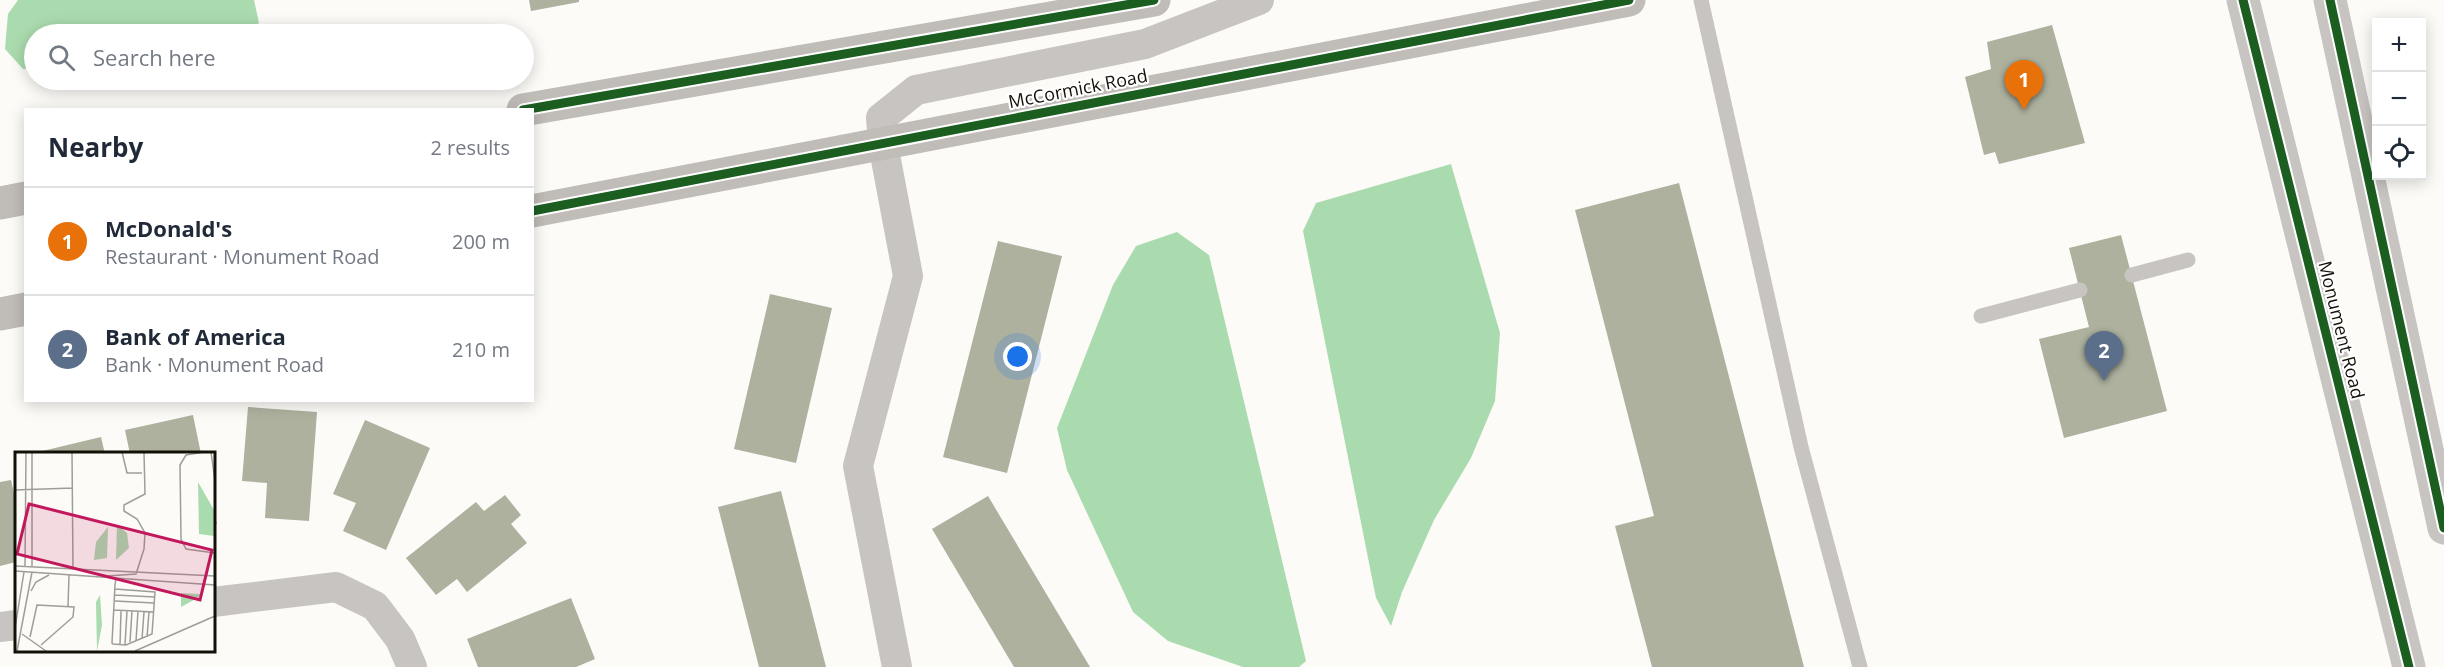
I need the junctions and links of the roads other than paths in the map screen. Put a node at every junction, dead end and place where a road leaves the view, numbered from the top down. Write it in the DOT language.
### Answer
graph roads {
  1 [pos="1259,0"];
  2 [pos="1629,0"];
  3 [pos="1701,0"];
  4 [pos="2243,0"];
  5 [pos="2330,0"];
  6 [pos="1135,2"];
  7 [pos="534,108"];
  8 [pos="883,144"];
  9 [pos="24,198"];
  10 [pos="0,203"];
  11 [pos="534,211"];
  12 [pos="2188,260"];
  13 [pos="2132,275"];
  14 [pos="2080,290"];
  15 [pos="24,309"];
  16 [pos="0,314"];
  17 [pos="1981,316"];
  18 [pos="2444,528"];
  19 [pos="214,602"];
  20 [pos="15,625"];
  21 [pos="0,627"];
  22 [pos="412,667"];
  23 [pos="897,667"];
  24 [pos="1860,667"];
  25 [pos="2409,667"];
  1 -- 8 [label="street"];
  2 -- 8 [label="main road, McCormick Road"];
  3 -- 24 [label="lane"];
  4 -- 25 [label="street, Monument Road"];
  5 -- 18 [label="street"];
  6 -- 7 [label="main road"];
  8 -- 11 [label="main road, McCormick Road"];
  8 -- 23 [label="street"];
  9 -- 10 [label="main road"];
  12 -- 13 [label="lane"];
  14 -- 17 [label="lane"];
  15 -- 16 [label="main road"];
  19 -- 22 [label="street"];
  20 -- 21 [label="street"];
}
